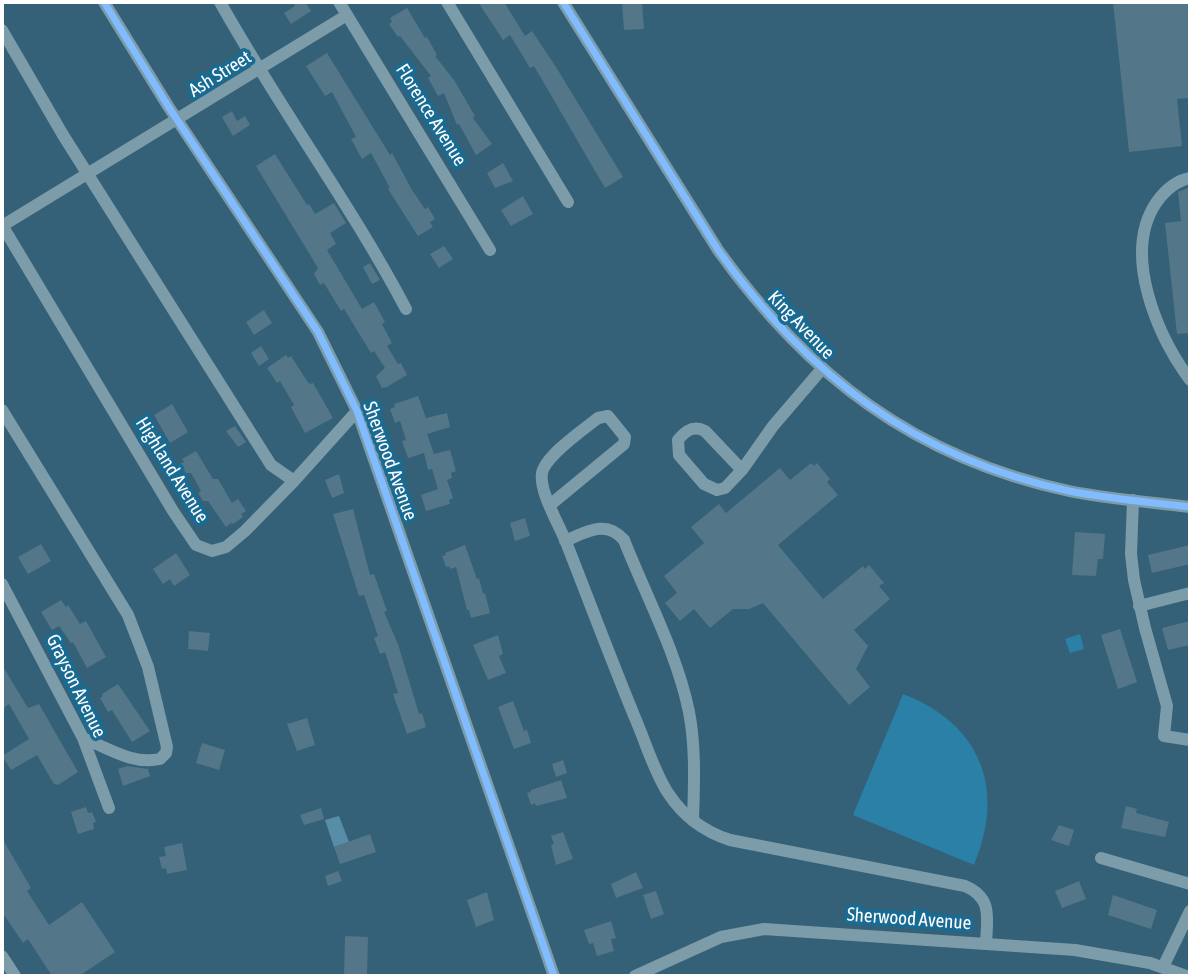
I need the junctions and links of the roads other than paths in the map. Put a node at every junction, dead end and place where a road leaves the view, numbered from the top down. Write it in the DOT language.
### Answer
graph roads {
  1 [pos="104,2"];
  2 [pos="220,2"];
  3 [pos="338,2"];
  4 [pos="447,2"];
  5 [pos="563,2"];
  6 [pos="347,15"];
  7 [pos="2,30"];
  8 [pos="259,68"];
  9 [pos="177,119"];
  10 [pos="89,173"];
  11 [pos="1190,178"];
  12 [pos="568,202"];
  13 [pos="2,225"];
  14 [pos="490,250"];
  15 [pos="406,309"];
  16 [pos="821,370"];
  17 [pos="1190,380"];
  18 [pos="2,410"];
  19 [pos="356,411"];
  20 [pos="742,470"];
  21 [pos="294,481"];
  22 [pos="1133,500"];
  23 [pos="550,505"];
  24 [pos="1190,507"];
  25 [pos="565,541"];
  26 [pos="2,584"];
  27 [pos="1190,593"];
  28 [pos="1139,606"];
  29 [pos="83,738"];
  30 [pos="1190,740"];
  31 [pos="109,808"];
  32 [pos="694,821"];
  33 [pos="1101,858"];
  34 [pos="1190,884"];
  35 [pos="1190,911"];
  36 [pos="986,944"];
  37 [pos="2,956"];
  38 [pos="1163,967"];
  39 [pos="15,976"];
  40 [pos="554,976"];
  41 [pos="635,976"];
  42 [pos="1186,976"];
  1 -- 9 [label="street, Sherwood Avenue"];
  2 -- 8 [label="street"];
  3 -- 6 [label="street, Florence Avenue"];
  4 -- 12 [label="street"];
  5 -- 16 [label="street, King Avenue"];
  6 -- 8 [label="street, Ash Street"];
  6 -- 14 [label="street, Florence Avenue"];
  7 -- 10 [label="street"];
  8 -- 9 [label="street, Ash Street"];
  8 -- 15 [label="street"];
  9 -- 10 [label="street, Ash Street"];
  9 -- 19 [label="street, Sherwood Avenue"];
  10 -- 13 [label="street, Ash Street"];
  10 -- 21 [label="street"];
  11 -- 17 [label="street"];
  13 -- 21 [label="street, Highland Avenue"];
  16 -- 20 [label="street"];
  16 -- 22 [label="street, King Avenue"];
  18 -- 29 [label="street"];
  19 -- 21 [label="street, Highland Avenue"];
  19 -- 40 [label="street, Sherwood Avenue"];
  20 -- 20 [label="street"];
  22 -- 24 [label="street, King Avenue"];
  22 -- 28 [label="street"];
  23 -- 23 [label="street"];
  23 -- 25 [label="street"];
  25 -- 32 [label="street"];
  25 -- 32 [label="street"];
  26 -- 29 [label="street, Grayson Avenue"];
  27 -- 28 [label="street"];
  28 -- 30 [label="street"];
  29 -- 31 [label="street, Grayson Avenue"];
  32 -- 36 [label="street"];
  33 -- 34 [label="street"];
  35 -- 38 [label="street"];
  36 -- 38 [label="street, Sherwood Avenue"];
  36 -- 41 [label="street, Sherwood Avenue"];
  37 -- 39 [label="street"];
  38 -- 42 [label="street, Sherwood Avenue"];
}
